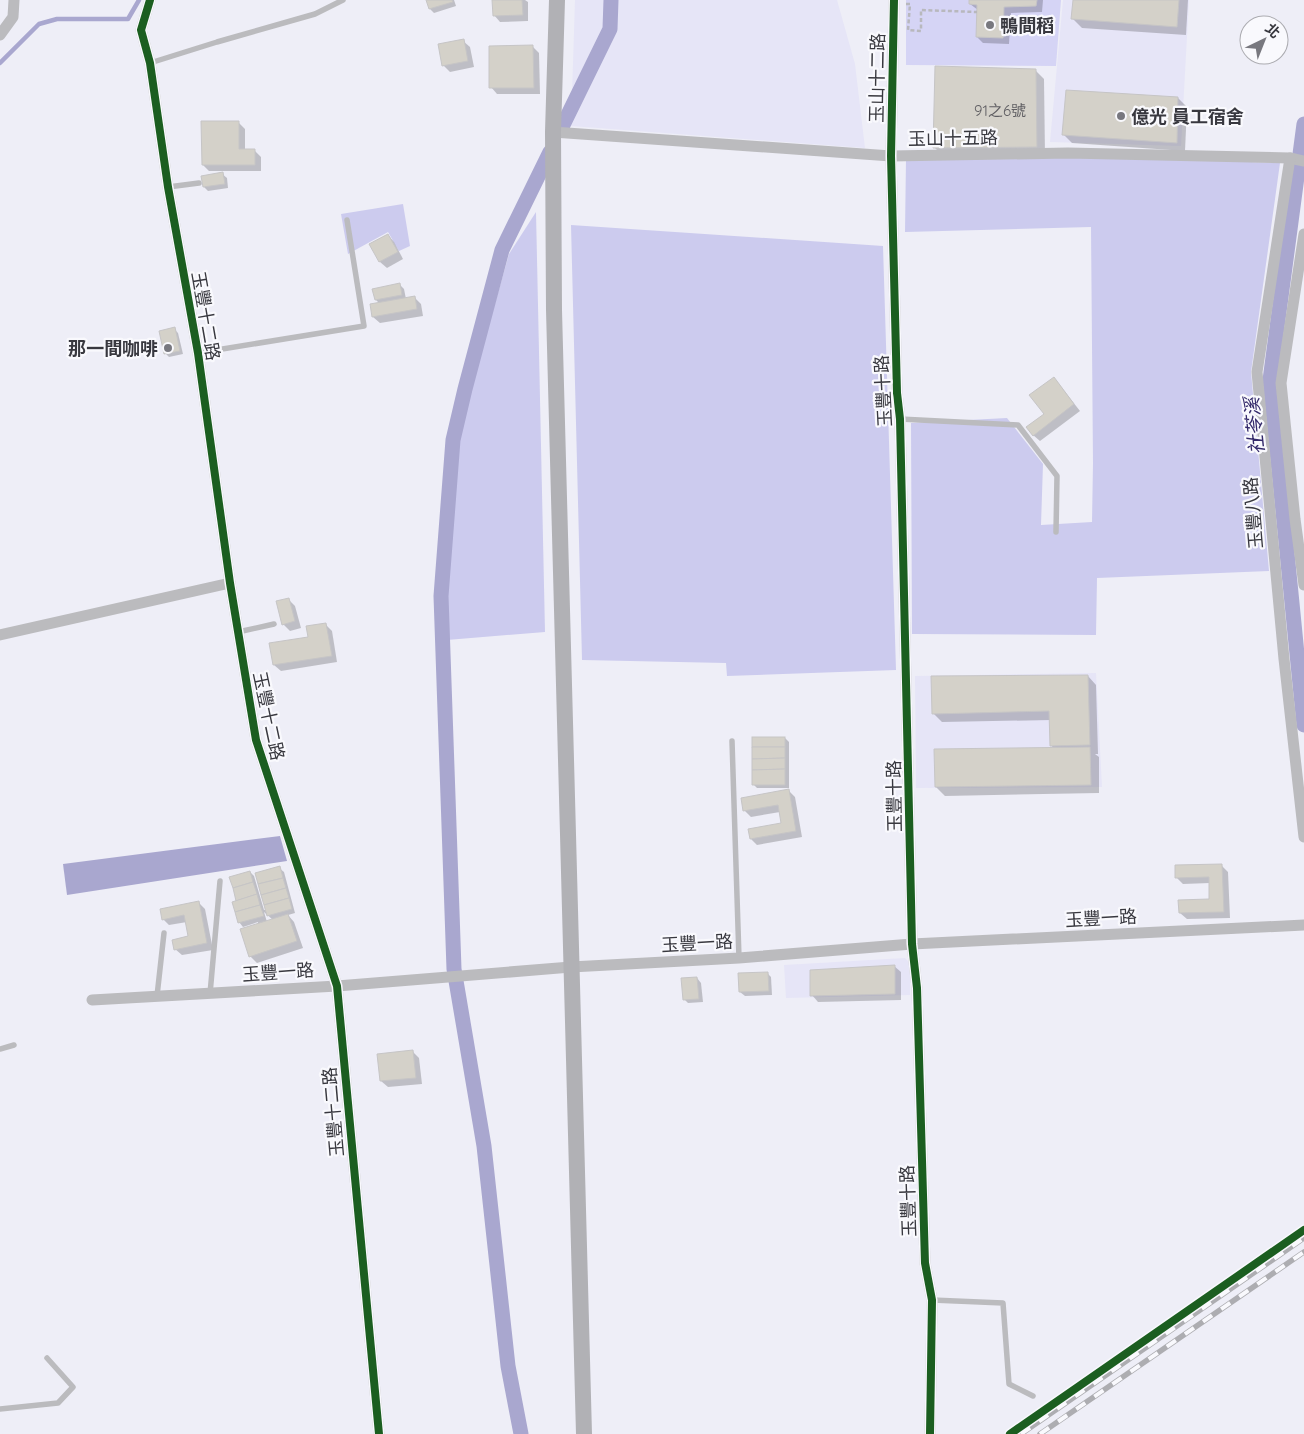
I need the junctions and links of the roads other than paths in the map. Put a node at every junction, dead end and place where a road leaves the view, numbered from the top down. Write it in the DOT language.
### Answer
graph roads {
  1 [pos="14,0"];
  2 [pos="150,0"];
  3 [pos="344,0"];
  4 [pos="557,0"];
  5 [pos="894,2"];
  6 [pos="0,35"];
  7 [pos="150,63"];
  8 [pos="553,132"];
  9 [pos="891,156"];
  10 [pos="1296,159"];
  11 [pos="200,183"];
  12 [pos="168,187"];
  13 [pos="347,220"];
  14 [pos="1304,234"];
  15 [pos="198,353"];
  16 [pos="900,418"];
  17 [pos="1299,518"];
  18 [pos="1056,532"];
  19 [pos="230,583"];
  20 [pos="1304,584"];
  21 [pos="274,624"];
  22 [pos="238,632"];
  23 [pos="0,635"];
  24 [pos="732,741"];
  25 [pos="1304,837"];
  26 [pos="220,881"];
  27 [pos="1304,925"];
  28 [pos="164,933"];
  29 [pos="912,944"];
  30 [pos="739,958"];
  31 [pos="571,967"];
  32 [pos="337,986"];
  33 [pos="210,994"];
  34 [pos="157,996"];
  35 [pos="92,1000"];
  36 [pos="14,1045"];
  37 [pos="0,1049"];
  38 [pos="932,1300"];
  39 [pos="46,1358"];
  40 [pos="1033,1396"];
  41 [pos="0,1409"];
  42 [pos="379,1434"];
  43 [pos="584,1434"];
  44 [pos="930,1434"];
  1 -- 6 [label="street"];
  2 -- 7 [label="street, 玉豐十二路"];
  3 -- 7 [label="lane"];
  4 -- 8 [label="main road"];
  5 -- 9 [label="street, 玉山十二路"];
  7 -- 12 [label="street, 玉豐十二路"];
  8 -- 9 [label="street, 玉山十五路"];
  8 -- 31 [label="main road"];
  9 -- 10 [label="street, 玉山十五路"];
  9 -- 16 [label="street, 玉豐十路"];
  10 -- 25 [label="street, 玉豐八路"];
  11 -- 12 [label="lane"];
  12 -- 15 [label="street, 玉豐十二路"];
  13 -- 15 [label="lane"];
  14 -- 17 [label="street"];
  15 -- 19 [label="street, 玉豐十二路"];
  16 -- 18 [label="lane"];
  16 -- 29 [label="street, 玉豐十路"];
  17 -- 20 [label="street"];
  19 -- 22 [label="street, 玉豐十二路"];
  19 -- 23 [label="street"];
  21 -- 22 [label="lane"];
  22 -- 32 [label="street, 玉豐十二路"];
  24 -- 30 [label="lane"];
  26 -- 33 [label="lane"];
  27 -- 29 [label="street, 玉豐一路"];
  28 -- 34 [label="lane"];
  29 -- 30 [label="street, 玉豐一路"];
  29 -- 38 [label="street, 玉豐十路"];
  30 -- 31 [label="street, 玉豐一路"];
  31 -- 32 [label="street, 玉豐一路"];
  31 -- 43 [label="main road"];
  32 -- 33 [label="street, 玉豐一路"];
  32 -- 42 [label="street, 玉豐十二路"];
  33 -- 34 [label="street, 玉豐一路"];
  34 -- 35 [label="street, 玉豐一路"];
  36 -- 37 [label="lane"];
  38 -- 40 [label="lane"];
  38 -- 44 [label="street, 玉豐十路"];
  39 -- 41 [label="lane"];
}
